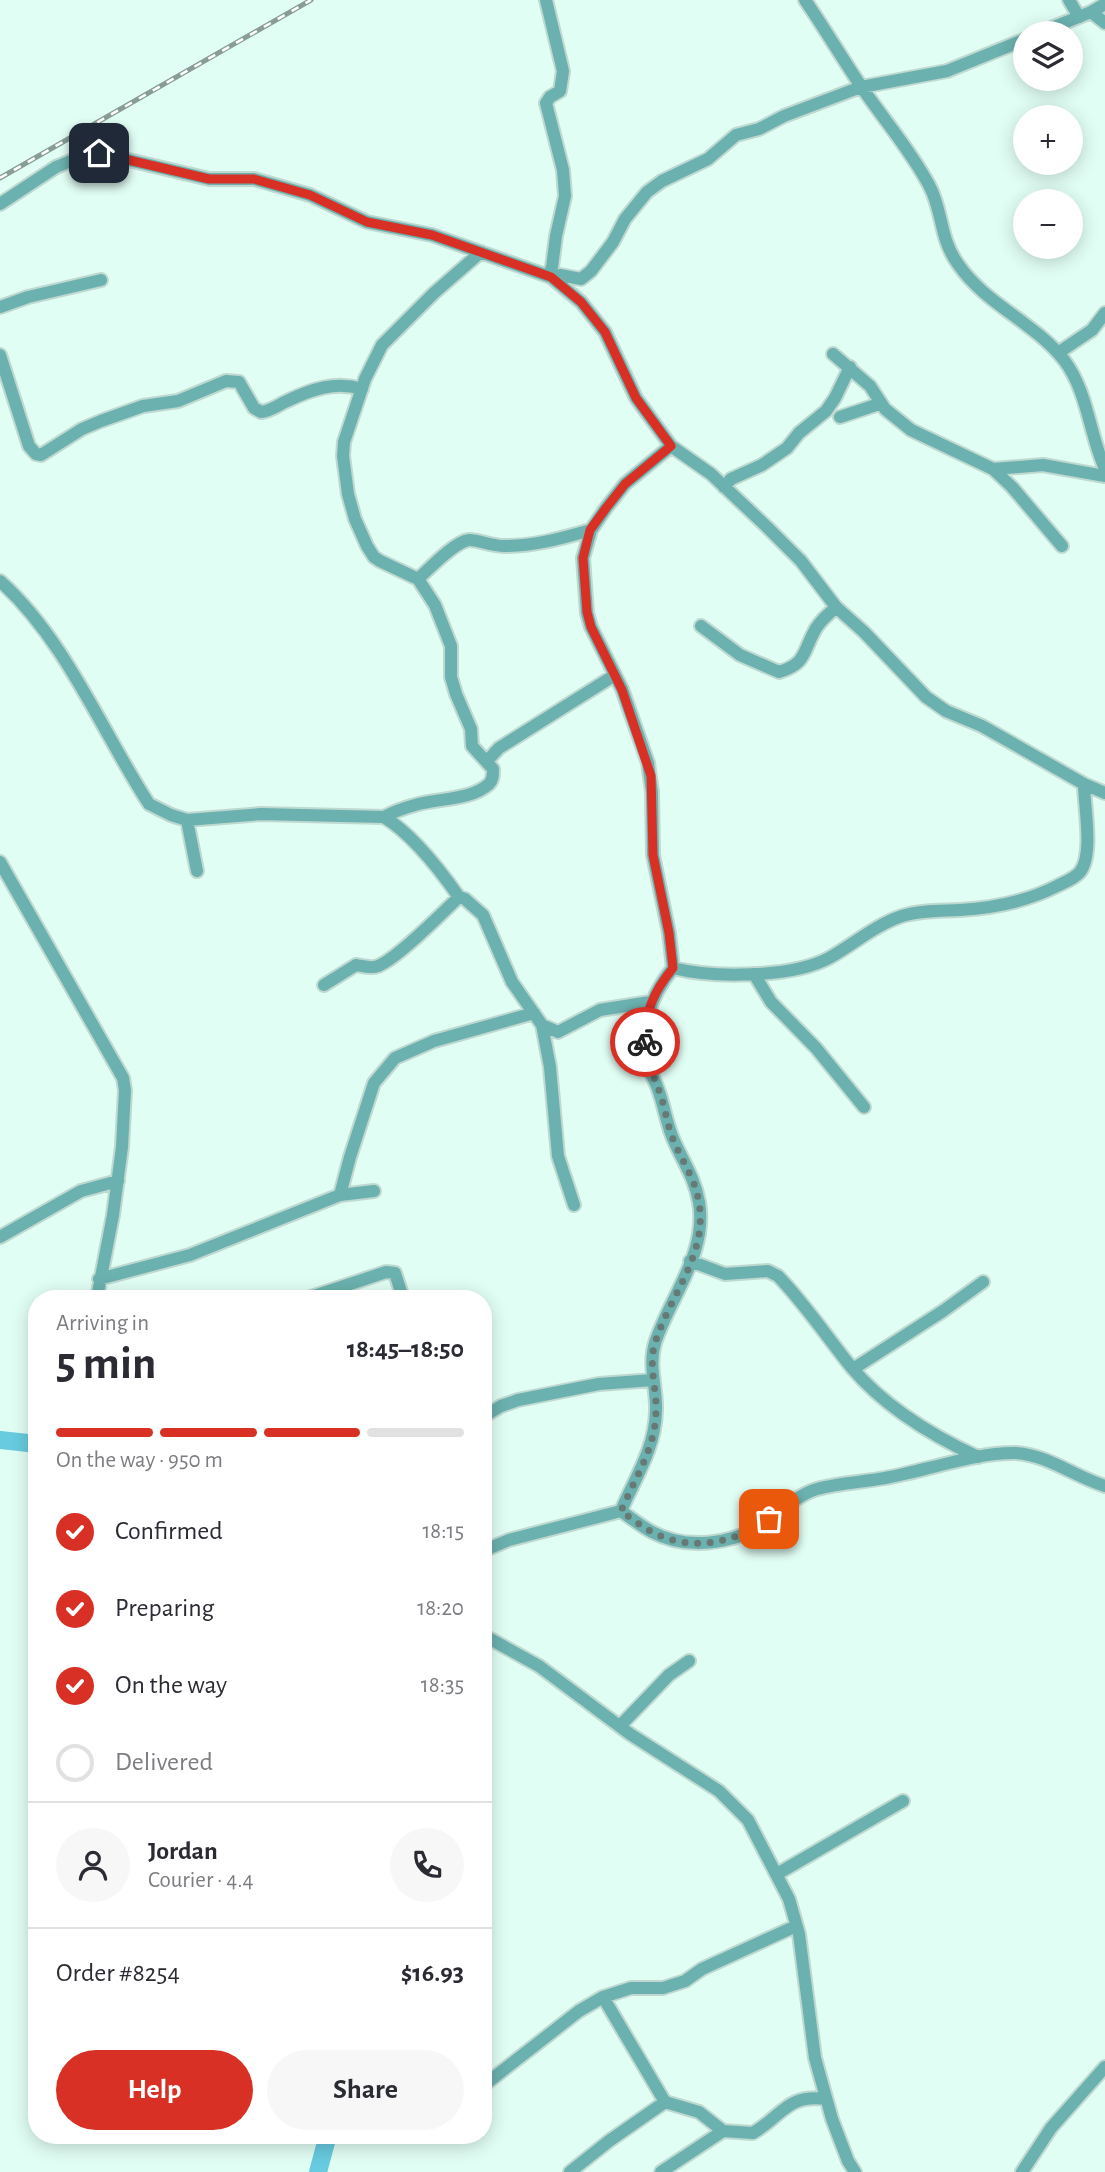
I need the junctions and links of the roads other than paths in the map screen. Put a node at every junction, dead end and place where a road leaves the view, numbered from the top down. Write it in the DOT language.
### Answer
graph roads {
  1 [pos="546,0"];
  2 [pos="805,0"];
  3 [pos="1069,0"];
  4 [pos="1105,4"];
  5 [pos="1085,15"];
  6 [pos="1070,21"];
  7 [pos="1105,23"];
  8 [pos="1013,44"];
  9 [pos="861,87"];
  10 [pos="0,204"];
  11 [pos="481,252"];
  12 [pos="550,277"];
  13 [pos="101,280"];
  14 [pos="0,307"];
  15 [pos="1105,313"];
  16 [pos="1058,353"];
  17 [pos="833,354"];
  18 [pos="0,355"];
  19 [pos="850,367"];
  20 [pos="362,390"];
  21 [pos="879,404"];
  22 [pos="840,417"];
  23 [pos="671,446"];
  24 [pos="1105,468"];
  25 [pos="993,469"];
  26 [pos="1105,476"];
  27 [pos="724,487"];
  28 [pos="590,530"];
  29 [pos="1062,546"];
  30 [pos="418,579"];
  31 [pos="0,581"];
  32 [pos="836,607"];
  33 [pos="701,626"];
  34 [pos="615,675"];
  35 [pos="487,761"];
  36 [pos="1083,784"];
  37 [pos="1105,793"];
  38 [pos="384,817"];
  39 [pos="187,820"];
  40 [pos="0,862"];
  41 [pos="197,872"];
  42 [pos="459,897"];
  43 [pos="673,968"];
  44 [pos="754,974"];
  45 [pos="324,985"];
  46 [pos="650,1002"];
  47 [pos="534,1013"];
  48 [pos="542,1025"];
  49 [pos="864,1107"];
  50 [pos="118,1181"];
  51 [pos="374,1191"];
  52 [pos="341,1195"];
  53 [pos="573,1205"];
  54 [pos="0,1237"];
  55 [pos="690,1261"];
  56 [pos="99,1279"];
  57 [pos="983,1282"];
  58 [pos="98,1290"];
  59 [pos="332,1290"];
  60 [pos="401,1290"];
  61 [pos="853,1369"];
  62 [pos="653,1380"];
  63 [pos="492,1412"];
  64 [pos="978,1457"];
  65 [pos="1105,1486"];
  66 [pos="621,1511"];
  67 [pos="492,1547"];
  68 [pos="492,1640"];
  69 [pos="689,1661"];
  70 [pos="620,1726"];
  71 [pos="903,1801"];
  72 [pos="777,1874"];
  73 [pos="796,1926"];
  74 [pos="603,1997"];
  75 [pos="1105,2067"];
  76 [pos="492,2079"];
  77 [pos="826,2099"];
  78 [pos="666,2102"];
  79 [pos="723,2132"];
  80 [pos="570,2172"];
  81 [pos="661,2172"];
  82 [pos="855,2172"];
  83 [pos="1022,2172"];
  1 -- 12 [label="street"];
  2 -- 9 [label="street"];
  3 -- 5 [label="street"];
  4 -- 5 [label="street"];
  5 -- 6 [label="street"];
  5 -- 7 [label="street"];
  8 -- 9 [label="street"];
  9 -- 12 [label="street"];
  9 -- 16 [label="street"];
  10 -- 11 [label="street"];
  11 -- 12 [label="street"];
  11 -- 20 [label="street"];
  12 -- 23 [label="street"];
  13 -- 14 [label="street"];
  15 -- 16 [label="street"];
  16 -- 24 [label="street"];
  17 -- 19 [label="street"];
  18 -- 20 [label="street"];
  19 -- 21 [label="street"];
  19 -- 27 [label="street"];
  20 -- 30 [label="street"];
  21 -- 22 [label="street"];
  21 -- 25 [label="street"];
  23 -- 27 [label="street"];
  23 -- 28 [label="street"];
  25 -- 26 [label="street"];
  25 -- 29 [label="street"];
  27 -- 32 [label="street"];
  28 -- 30 [label="street"];
  28 -- 34 [label="street"];
  30 -- 35 [label="street"];
  31 -- 39 [label="street"];
  32 -- 33 [label="street"];
  32 -- 36 [label="street"];
  34 -- 35 [label="street"];
  34 -- 43 [label="street"];
  35 -- 38 [label="street"];
  36 -- 37 [label="street"];
  36 -- 44 [label="street"];
  38 -- 39 [label="street"];
  38 -- 42 [label="street"];
  39 -- 41 [label="street"];
  40 -- 50 [label="street"];
  42 -- 45 [label="street"];
  42 -- 47 [label="street"];
  43 -- 44 [label="street"];
  43 -- 46 [label="street"];
  44 -- 49 [label="street"];
  46 -- 48 [label="street"];
  46 -- 55 [label="street"];
  47 -- 48 [label="street"];
  47 -- 52 [label="street"];
  48 -- 53 [label="street"];
  50 -- 54 [label="street"];
  50 -- 56 [label="street"];
  51 -- 52 [label="street"];
  52 -- 56 [label="street"];
  55 -- 61 [label="street"];
  55 -- 62 [label="street"];
  56 -- 58 [label="street"];
  57 -- 61 [label="street"];
  59 -- 60 [label="street"];
  61 -- 64 [label="street"];
  62 -- 63 [label="street"];
  62 -- 66 [label="street"];
  64 -- 65 [label="street"];
  64 -- 66 [label="street"];
  66 -- 67 [label="street"];
  68 -- 70 [label="street"];
  69 -- 70 [label="street"];
  70 -- 72 [label="street"];
  71 -- 72 [label="street"];
  72 -- 73 [label="street"];
  73 -- 74 [label="street"];
  73 -- 77 [label="street"];
  74 -- 76 [label="street"];
  74 -- 78 [label="street"];
  75 -- 83 [label="street"];
  77 -- 79 [label="street"];
  77 -- 82 [label="street"];
  78 -- 79 [label="street"];
  78 -- 80 [label="street"];
  79 -- 81 [label="street"];
}
